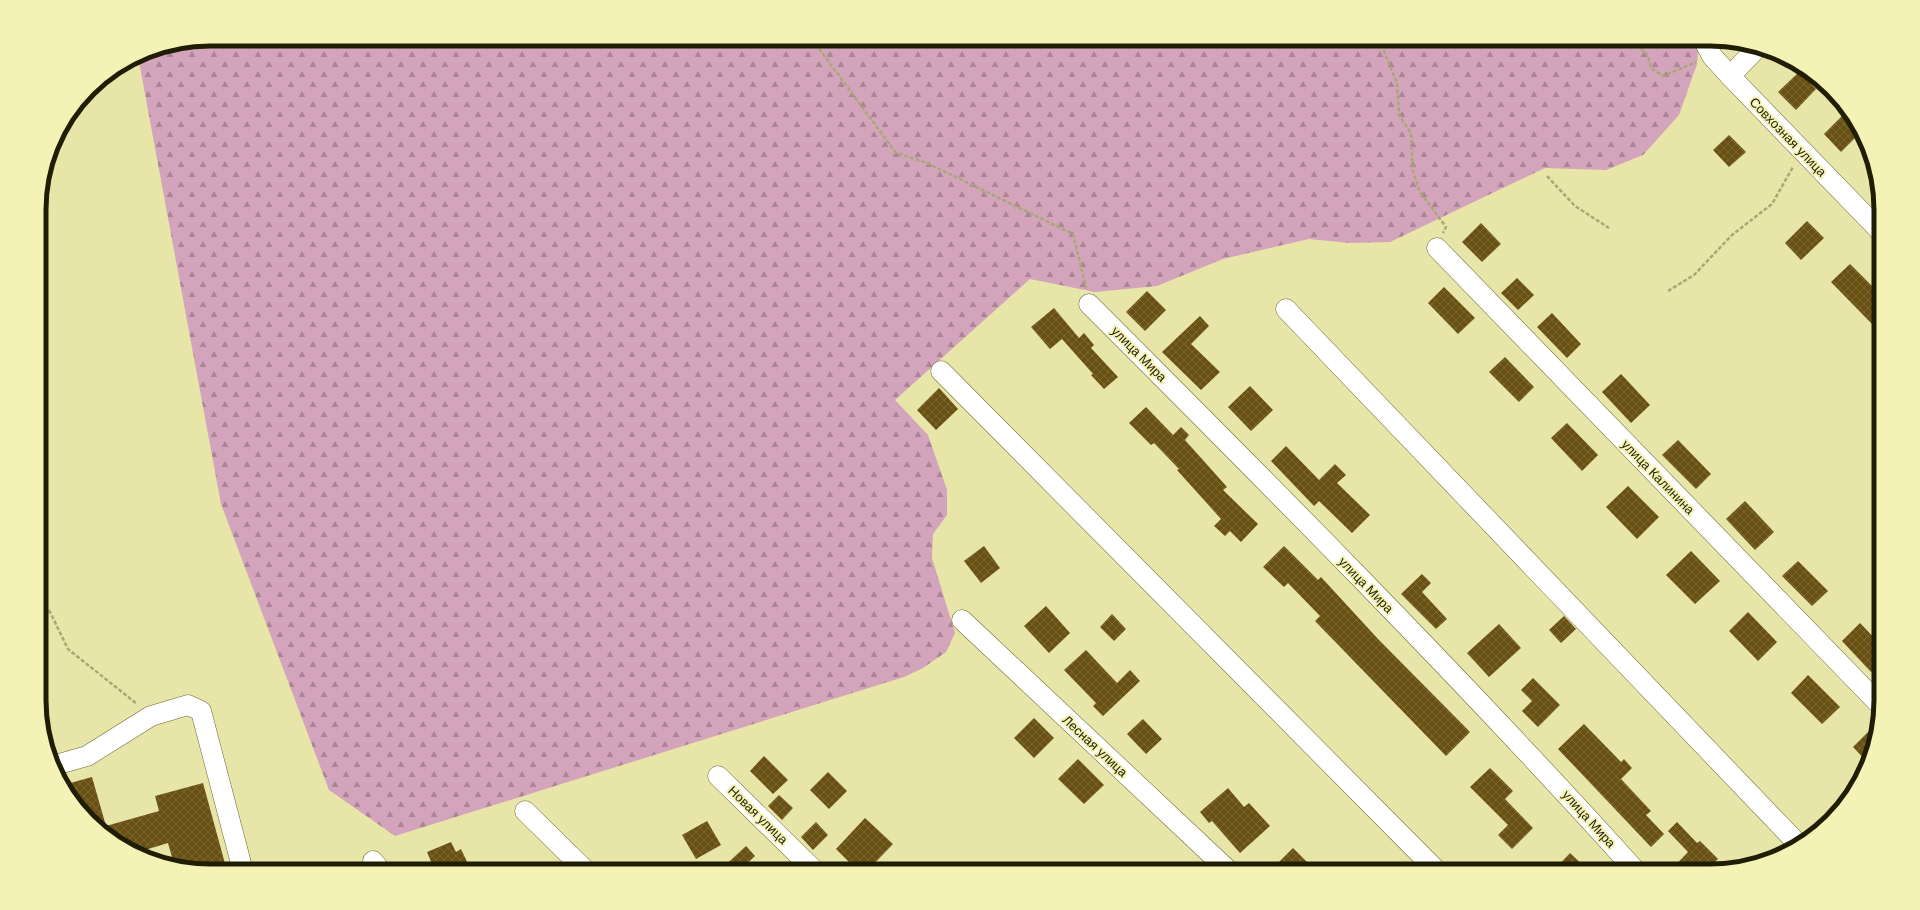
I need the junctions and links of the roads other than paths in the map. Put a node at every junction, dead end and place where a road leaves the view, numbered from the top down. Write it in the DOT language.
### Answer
graph roads {
  1 [pos="1707,48"];
  2 [pos="1753,52"];
  3 [pos="1730,76"];
  4 [pos="1874,225"];
  5 [pos="1437,248"];
  6 [pos="1089,304"];
  7 [pos="1286,309"];
  8 [pos="941,371"];
  9 [pos="962,620"];
  10 [pos="1874,699"];
  11 [pos="59,764"];
  12 [pos="718,776"];
  13 [pos="525,811"];
  14 [pos="1795,840"];
  15 [pos="241,864"];
  16 [pos="579,864"];
  17 [pos="808,864"];
  18 [pos="1222,864"];
  19 [pos="1430,864"];
  20 [pos="1630,864"];
  1 -- 3 [label="street, Совхозная улица"];
  2 -- 3 [label="street"];
  3 -- 4 [label="street, Совхозная улица"];
  5 -- 10 [label="street, улица Калинина"];
  6 -- 20 [label="street, улица Мира"];
  7 -- 14 [label="street"];
  8 -- 19 [label="street"];
  9 -- 18 [label="street, Лесная улица"];
  11 -- 15 [label="street"];
  12 -- 17 [label="street, Новая улица"];
  13 -- 16 [label="street"];
}
